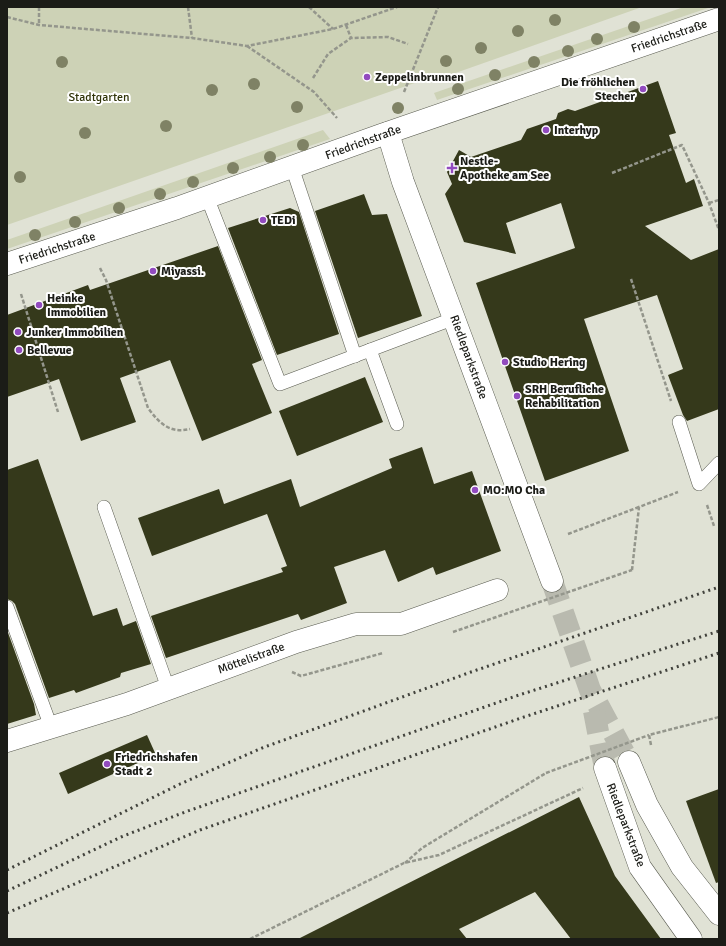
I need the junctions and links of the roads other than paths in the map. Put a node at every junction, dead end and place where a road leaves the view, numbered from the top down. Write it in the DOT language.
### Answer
graph roads {
  1 [pos="719,19"];
  2 [pos="388,133"];
  3 [pos="292,167"];
  4 [pos="207,197"];
  5 [pos="7,264"];
  6 [pos="455,318"];
  7 [pos="370,350"];
  8 [pos="355,356"];
  9 [pos="678,422"];
  10 [pos="397,424"];
  11 [pos="719,463"];
  12 [pos="104,507"];
  13 [pos="552,581"];
  14 [pos="497,590"];
  15 [pos="7,607"];
  16 [pos="168,688"];
  17 [pos="51,727"];
  18 [pos="7,741"];
  19 [pos="629,762"];
  20 [pos="605,768"];
  21 [pos="719,914"];
  22 [pos="691,939"];
  1 -- 2 [label="street, Friedrichstraße"];
  2 -- 3 [label="street, Friedrichstraße"];
  2 -- 6 [label="street, Riedleparkstraße"];
  3 -- 4 [label="street, Friedrichstraße"];
  3 -- 8 [label="lane"];
  4 -- 5 [label="street, Friedrichstraße"];
  4 -- 8 [label="lane"];
  6 -- 7 [label="lane"];
  6 -- 13 [label="street, Riedleparkstraße"];
  7 -- 8 [label="lane"];
  7 -- 10 [label="lane"];
  9 -- 11 [label="lane"];
  12 -- 16 [label="lane"];
  14 -- 16 [label="street, Möttelistraße"];
  15 -- 17 [label="lane"];
  16 -- 17 [label="street, Möttelistraße"];
  17 -- 18 [label="street, Möttelistraße"];
  19 -- 21 [label="street"];
  20 -- 22 [label="street, Riedleparkstraße"];
}
